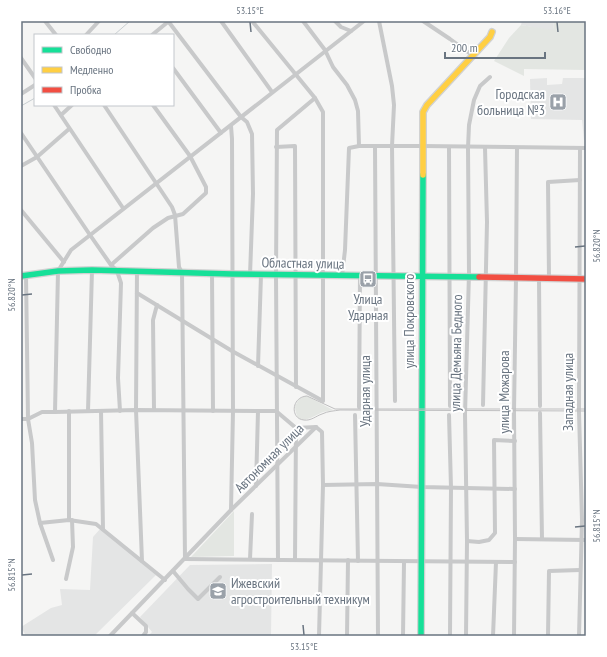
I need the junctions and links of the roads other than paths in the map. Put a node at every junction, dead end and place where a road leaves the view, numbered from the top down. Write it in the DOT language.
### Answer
graph roads {
  1 [pos="45,21"];
  2 [pos="99,21"];
  3 [pos="168,21"];
  4 [pos="220,21"];
  5 [pos="252,21"];
  6 [pos="303,21"];
  7 [pos="335,21"];
  8 [pos="364,21"];
  9 [pos="379,21"];
  10 [pos="423,21"];
  11 [pos="351,31"];
  12 [pos="492,32"];
  13 [pos="55,34"];
  14 [pos="87,34"];
  15 [pos="153,34"];
  16 [pos="325,50"];
  17 [pos="472,55"];
  18 [pos="21,58"];
  19 [pos="174,69"];
  20 [pos="295,74"];
  21 [pos="34,77"];
  22 [pos="490,77"];
  23 [pos="34,86"];
  24 [pos="272,92"];
  25 [pos="21,94"];
  26 [pos="314,98"];
  27 [pos="55,106"];
  28 [pos="71,106"];
  29 [pos="105,106"];
  30 [pos="154,106"];
  31 [pos="61,115"];
  32 [pos="241,117"];
  33 [pos="231,126"];
  34 [pos="69,129"];
  35 [pos="21,133"];
  36 [pos="221,133"];
  37 [pos="359,146"];
  38 [pos="392,146"];
  39 [pos="422,146"];
  40 [pos="276,147"];
  41 [pos="375,147"];
  42 [pos="449,147"];
  43 [pos="468,148"];
  44 [pos="485,148"];
  45 [pos="517,148"];
  46 [pos="580,148"];
  47 [pos="586,148"];
  48 [pos="190,156"];
  49 [pos="37,157"];
  50 [pos="21,166"];
  51 [pos="580,180"];
  52 [pos="156,183"];
  53 [pos="124,208"];
  54 [pos="21,210"];
  55 [pos="175,215"];
  56 [pos="90,235"];
  57 [pos="64,262"];
  58 [pos="111,265"];
  59 [pos="92,270"];
  60 [pos="58,271"];
  61 [pos="118,271"];
  62 [pos="137,271"];
  63 [pos="182,273"];
  64 [pos="212,274"];
  65 [pos="232,274"];
  66 [pos="250,274"];
  67 [pos="261,275"];
  68 [pos="276,275"];
  69 [pos="295,275"];
  70 [pos="323,275"];
  71 [pos="24,276"];
  72 [pos="342,276"];
  73 [pos="360,276"];
  74 [pos="376,277"];
  75 [pos="394,277"];
  76 [pos="422,277"];
  77 [pos="450,277"];
  78 [pos="468,278"];
  79 [pos="485,278"];
  80 [pos="516,278"];
  81 [pos="539,278"];
  82 [pos="549,278"];
  83 [pos="583,279"];
  84 [pos="137,292"];
  85 [pos="157,305"];
  86 [pos="183,320"];
  87 [pos="212,338"];
  88 [pos="232,351"];
  89 [pos="258,366"];
  90 [pos="276,376"];
  91 [pos="296,387"];
  92 [pos="395,401"];
  93 [pos="450,406"];
  94 [pos="483,406"];
  95 [pos="540,406"];
  96 [pos="359,407"];
  97 [pos="88,410"];
  98 [pos="136,410"];
  99 [pos="154,410"];
  100 [pos="69,411"];
  101 [pos="101,411"];
  102 [pos="120,411"];
  103 [pos="183,411"];
  104 [pos="213,411"];
  105 [pos="232,411"];
  106 [pos="258,411"];
  107 [pos="276,411"];
  108 [pos="55,412"];
  109 [pos="540,412"];
  110 [pos="355,415"];
  111 [pos="449,415"];
  112 [pos="21,419"];
  113 [pos="28,419"];
  114 [pos="316,427"];
  115 [pos="296,428"];
  116 [pos="515,441"];
  117 [pos="297,444"];
  118 [pos="278,464"];
  119 [pos="358,484"];
  120 [pos="377,484"];
  121 [pos="323,485"];
  122 [pos="256,486"];
  123 [pos="422,487"];
  124 [pos="467,487"];
  125 [pos="451,488"];
  126 [pos="494,489"];
  127 [pos="515,489"];
  128 [pos="231,510"];
  129 [pos="252,514"];
  130 [pos="71,520"];
  131 [pos="584,520"];
  132 [pos="40,523"];
  133 [pos="103,529"];
  134 [pos="515,539"];
  135 [pos="542,540"];
  136 [pos="584,540"];
  137 [pos="467,541"];
  138 [pos="185,559"];
  139 [pos="250,559"];
  140 [pos="53,560"];
  141 [pos="278,560"];
  142 [pos="296,560"];
  143 [pos="321,560"];
  144 [pos="348,560"];
  145 [pos="142,561"];
  146 [pos="358,561"];
  147 [pos="376,562"];
  148 [pos="404,562"];
  149 [pos="422,562"];
  150 [pos="450,562"];
  151 [pos="467,562"];
  152 [pos="496,562"];
  153 [pos="515,562"];
  154 [pos="580,570"];
  155 [pos="173,571"];
  156 [pos="220,577"];
  157 [pos="66,579"];
  158 [pos="165,580"];
  159 [pos="132,614"];
  160 [pos="110,636"];
  161 [pos="143,636"];
  162 [pos="319,636"];
  163 [pos="347,636"];
  164 [pos="378,636"];
  165 [pos="403,636"];
  166 [pos="421,636"];
  167 [pos="450,636"];
  168 [pos="466,636"];
  169 [pos="494,636"];
  170 [pos="514,636"];
  171 [pos="548,636"];
  172 [pos="579,636"];
  1 -- 13 [label="street"];
  2 -- 14 [label="street"];
  3 -- 15 [label="street"];
  3 -- 32 [label="street"];
  4 -- 24 [label="street"];
  5 -- 20 [label="street"];
  6 -- 16 [label="street"];
  7 -- 11 [label="street"];
  8 -- 11 [label="street"];
  9 -- 38 [label="street"];
  10 -- 17 [label="street"];
  11 -- 16 [label="street"];
  12 -- 17 [label="street, улица Покровского"];
  16 -- 20 [label="street"];
  16 -- 37 [label="street"];
  17 -- 39 [label="street, улица Покровского"];
  18 -- 21 [label="street"];
  19 -- 36 [label="street"];
  20 -- 24 [label="street"];
  20 -- 26 [label="street"];
  22 -- 43 [label="street, улица Демьяна Бедного"];
  23 -- 25 [label="street"];
  24 -- 32 [label="street"];
  26 -- 40 [label="street"];
  26 -- 70 [label="street"];
  27 -- 31 [label="street"];
  28 -- 31 [label="street"];
  29 -- 52 [label="street"];
  30 -- 48 [label="street"];
  31 -- 34 [label="street"];
  32 -- 33 [label="street"];
  32 -- 66 [label="street"];
  33 -- 36 [label="street"];
  33 -- 65 [label="street"];
  34 -- 49 [label="street"];
  34 -- 53 [label="street"];
  35 -- 49 [label="street"];
  36 -- 48 [label="street"];
  37 -- 41 [label="street"];
  37 -- 72 [label="street"];
  38 -- 39 [label="street"];
  38 -- 41 [label="street"];
  38 -- 75 [label="street"];
  39 -- 42 [label="street"];
  39 -- 76 [label="street, улица Покровского"];
  40 -- 68 [label="street"];
  40 -- 69 [label="street"];
  41 -- 74 [label="street, Ударная улица"];
  42 -- 43 [label="street"];
  42 -- 77 [label="street"];
  43 -- 44 [label="street"];
  43 -- 78 [label="street, улица Демьяна Бедного"];
  44 -- 45 [label="street"];
  44 -- 79 [label="street"];
  45 -- 46 [label="street"];
  45 -- 80 [label="street, улица Можарова"];
  46 -- 47 [label="street"];
  46 -- 51 [label="street, Западная улица"];
  48 -- 52 [label="street"];
  48 -- 55 [label="street"];
  49 -- 50 [label="street"];
  49 -- 56 [label="street"];
  51 -- 82 [label="street"];
  51 -- 83 [label="street, Западная улица"];
  52 -- 53 [label="street"];
  52 -- 55 [label="street"];
  53 -- 56 [label="street"];
  54 -- 57 [label="street"];
  55 -- 58 [label="street"];
  55 -- 63 [label="street"];
  56 -- 57 [label="street"];
  56 -- 58 [label="street"];
  57 -- 60 [label="street"];
  58 -- 61 [label="street"];
  59 -- 60 [label="street, Областная улица"];
  59 -- 61 [label="street, Областная улица"];
  59 -- 97 [label="street"];
  60 -- 71 [label="street, Областная улица"];
  60 -- 108 [label="street"];
  61 -- 62 [label="street, Областная улица"];
  61 -- 102 [label="street"];
  62 -- 63 [label="street, Областная улица"];
  62 -- 84 [label="street"];
  63 -- 64 [label="street, Областная улица"];
  63 -- 86 [label="street"];
  64 -- 65 [label="street, Областная улица"];
  64 -- 87 [label="street"];
  65 -- 66 [label="street, Областная улица"];
  65 -- 88 [label="street"];
  66 -- 67 [label="street, Областная улица"];
  67 -- 68 [label="street, Областная улица"];
  67 -- 89 [label="street"];
  68 -- 69 [label="street, Областная улица"];
  68 -- 90 [label="street"];
  69 -- 70 [label="street, Областная улица"];
  69 -- 91 [label="street"];
  70 -- 72 [label="street, Областная улица"];
  70 -- 91 [label="street"];
  71 -- 113 [label="street"];
  72 -- 73 [label="street, Областная улица"];
  73 -- 74 [label="street, Областная улица"];
  73 -- 96 [label="street"];
  74 -- 75 [label="street, Областная улица"];
  74 -- 120 [label="street, Ударная улица"];
  75 -- 76 [label="street, Областная улица"];
  75 -- 92 [label="street"];
  76 -- 77 [label="street, Областная улица"];
  76 -- 123 [label="street, улица Покровского"];
  77 -- 78 [label="street, Областная улица"];
  77 -- 93 [label="street"];
  78 -- 79 [label="street, Областная улица"];
  78 -- 124 [label="street, улица Демьяна Бедного"];
  79 -- 80 [label="street, Областная улица"];
  79 -- 94 [label="street"];
  80 -- 81 [label="street, Областная улица"];
  80 -- 116 [label="street, улица Можарова"];
  81 -- 82 [label="street, Областная улица"];
  81 -- 95 [label="street"];
  82 -- 83 [label="street, Областная улица"];
  83 -- 131 [label="street, Западная улица"];
  84 -- 85 [label="street"];
  84 -- 98 [label="street"];
  85 -- 86 [label="street"];
  85 -- 99 [label="street"];
  86 -- 87 [label="street"];
  86 -- 103 [label="street"];
  87 -- 88 [label="street"];
  87 -- 104 [label="street"];
  88 -- 89 [label="street"];
  88 -- 105 [label="street"];
  89 -- 90 [label="street"];
  90 -- 91 [label="street"];
  90 -- 107 [label="street"];
  97 -- 100 [label="street, Автономная улица"];
  97 -- 101 [label="street, Автономная улица"];
  98 -- 99 [label="street, Автономная улица"];
  98 -- 102 [label="street, Автономная улица"];
  98 -- 145 [label="street"];
  99 -- 103 [label="street, Автономная улица"];
  100 -- 108 [label="street, Автономная улица"];
  100 -- 130 [label="street"];
  101 -- 102 [label="street, Автономная улица"];
  101 -- 133 [label="street"];
  103 -- 104 [label="street, Автономная улица"];
  103 -- 138 [label="street"];
  104 -- 105 [label="street, Автономная улица"];
  105 -- 106 [label="street, Автономная улица"];
  105 -- 128 [label="street"];
  106 -- 107 [label="street, Автономная улица"];
  106 -- 122 [label="street"];
  107 -- 115 [label="street, Автономная улица"];
  107 -- 118 [label="street"];
  108 -- 113 [label="street, Автономная улица"];
  109 -- 135 [label="street"];
  110 -- 119 [label="street"];
  111 -- 125 [label="street"];
  112 -- 113 [label="street, Автономная улица"];
  113 -- 132 [label="street"];
  114 -- 115 [label="street, Автономная улица"];
  114 -- 117 [label="street, Автономная улица"];
  114 -- 121 [label="street"];
  115 -- 117 [label="street"];
  116 -- 126 [label="street"];
  116 -- 127 [label="street, улица Можарова"];
  117 -- 118 [label="street, Автономная улица"];
  117 -- 142 [label="street"];
  118 -- 122 [label="street, Автономная улица"];
  118 -- 141 [label="street"];
  119 -- 120 [label="street"];
  119 -- 121 [label="street"];
  119 -- 146 [label="street"];
  120 -- 123 [label="street"];
  120 -- 147 [label="street, Ударная улица"];
  121 -- 143 [label="street"];
  122 -- 128 [label="street, Автономная улица"];
  123 -- 125 [label="street"];
  123 -- 149 [label="street, улица Покровского"];
  124 -- 125 [label="street"];
  124 -- 126 [label="street"];
  124 -- 137 [label="street, улица Демьяна Бедного"];
  125 -- 150 [label="street"];
  126 -- 127 [label="street"];
  126 -- 137 [label="street"];
  127 -- 134 [label="street, улица Можарова"];
  128 -- 138 [label="street, Автономная улица"];
  129 -- 139 [label="street"];
  130 -- 132 [label="street"];
  130 -- 133 [label="street"];
  130 -- 157 [label="street"];
  131 -- 136 [label="street, Западная улица"];
  132 -- 140 [label="street"];
  133 -- 145 [label="street"];
  134 -- 135 [label="street"];
  134 -- 153 [label="street, улица Можарова"];
  135 -- 136 [label="street"];
  136 -- 154 [label="street, Западная улица"];
  137 -- 151 [label="street, улица Демьяна Бедного"];
  138 -- 139 [label="street"];
  138 -- 155 [label="street, Автономная улица"];
  139 -- 141 [label="street"];
  141 -- 142 [label="street"];
  142 -- 143 [label="street"];
  143 -- 144 [label="street"];
  143 -- 162 [label="street"];
  144 -- 146 [label="street"];
  144 -- 163 [label="street"];
  145 -- 158 [label="street"];
  146 -- 147 [label="street"];
  147 -- 148 [label="street"];
  147 -- 164 [label="street, Ударная улица"];
  148 -- 149 [label="street"];
  148 -- 165 [label="street"];
  149 -- 150 [label="street"];
  149 -- 166 [label="street, улица Покровского"];
  150 -- 151 [label="street"];
  150 -- 167 [label="street"];
  151 -- 152 [label="street"];
  151 -- 168 [label="street, улица Демьяна Бедного"];
  152 -- 153 [label="street"];
  152 -- 169 [label="street"];
  153 -- 170 [label="street, улица Можарова"];
  154 -- 171 [label="street"];
  154 -- 172 [label="street, Западная улица"];
  155 -- 156 [label="street"];
  155 -- 158 [label="street, Автономная улица"];
  158 -- 159 [label="street, Автономная улица"];
  159 -- 160 [label="street, Автономная улица"];
  159 -- 161 [label="street"];
}
